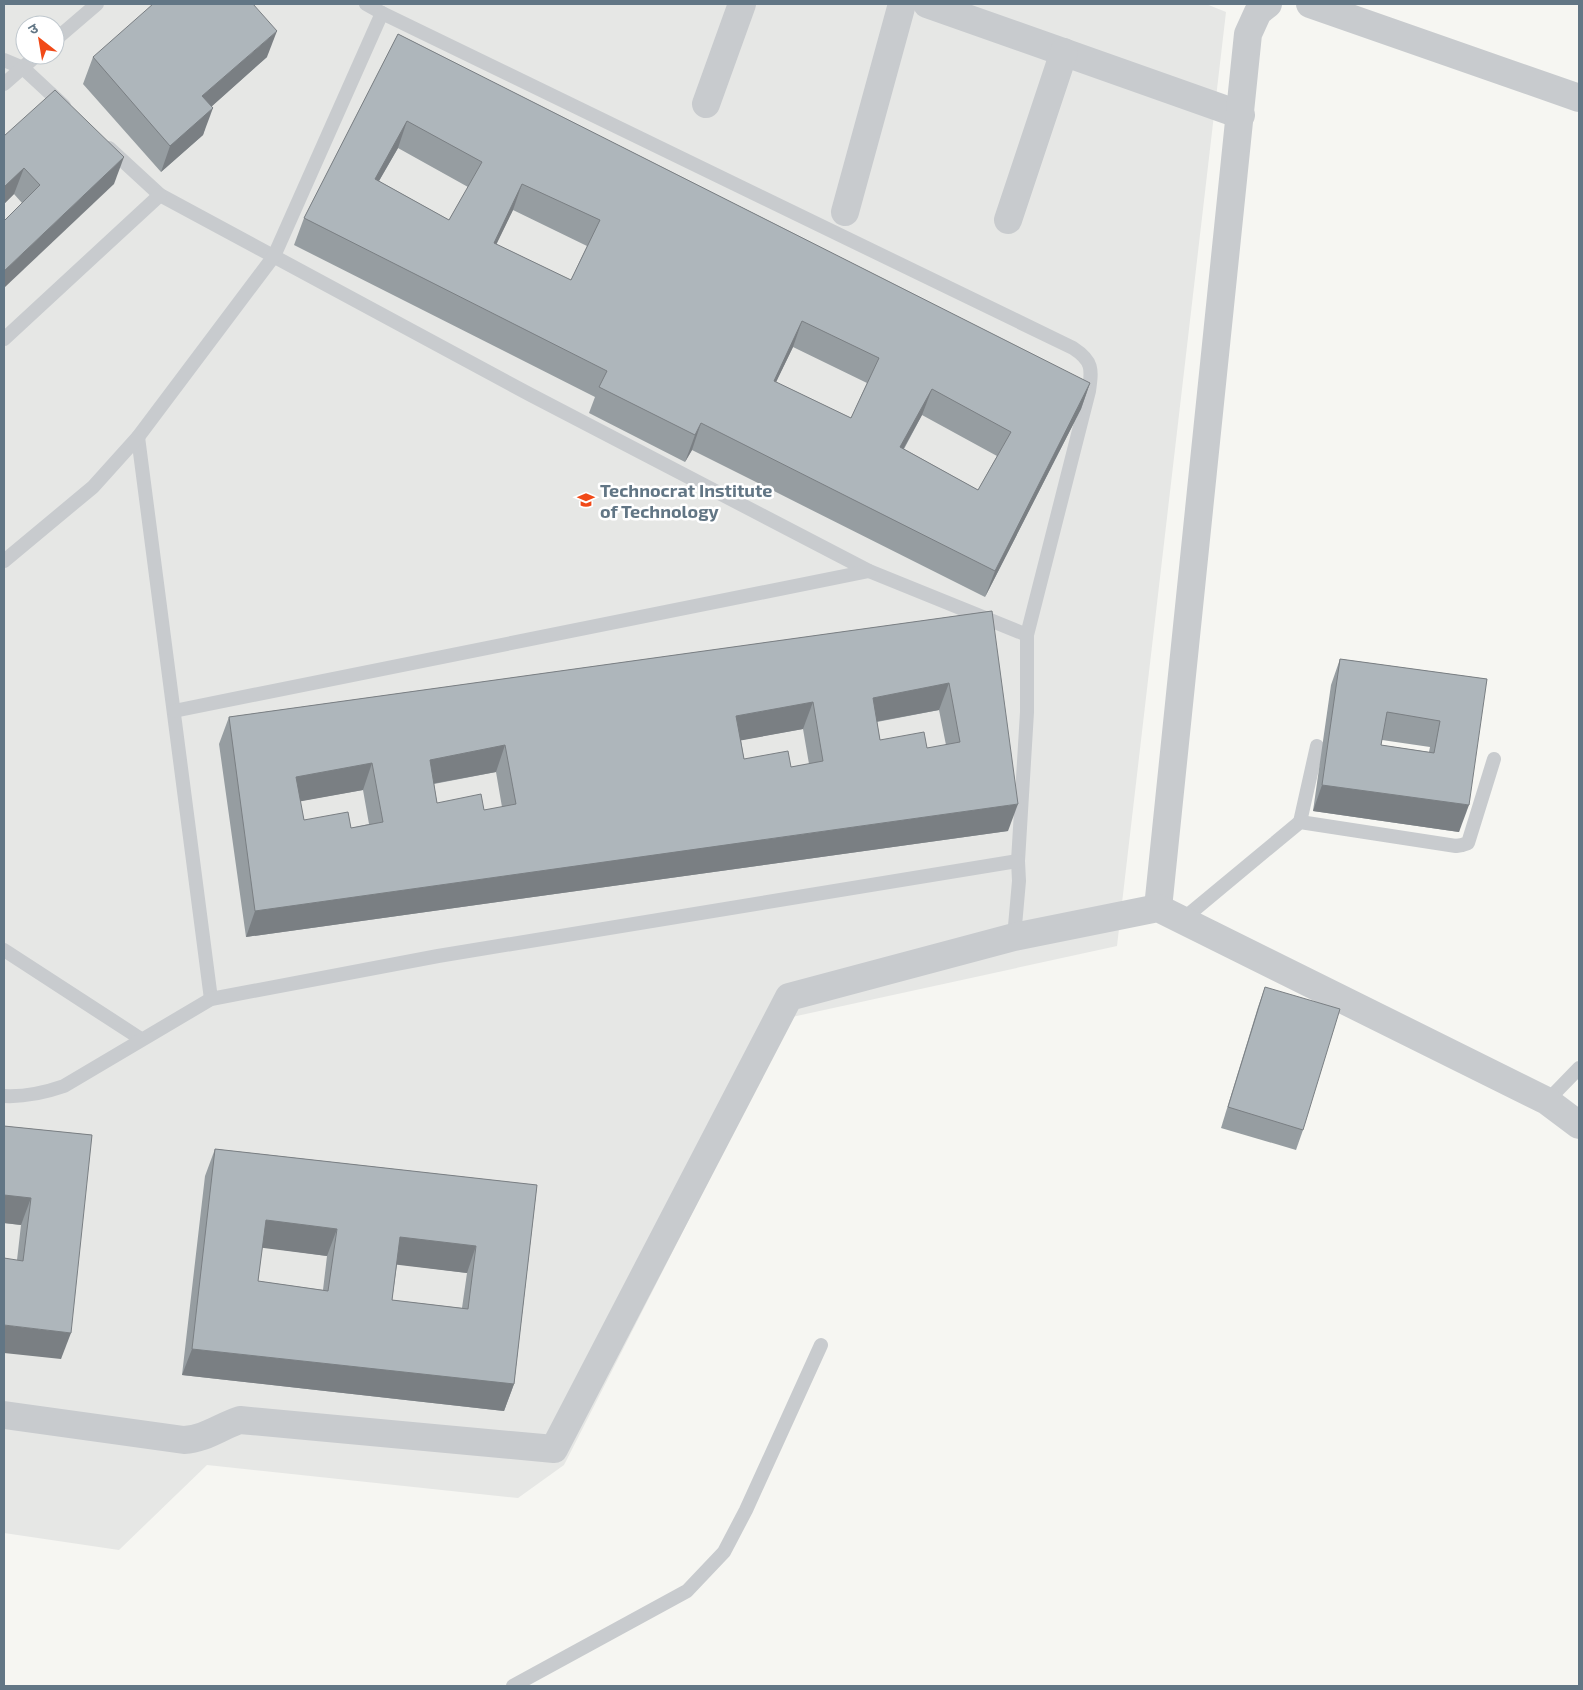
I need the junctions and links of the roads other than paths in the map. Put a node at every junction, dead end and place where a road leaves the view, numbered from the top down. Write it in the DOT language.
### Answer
graph roads {
  1 [pos="97,4"];
  2 [pos="366,4"];
  3 [pos="742,4"];
  4 [pos="902,4"];
  5 [pos="927,4"];
  6 [pos="1268,4"];
  7 [pos="1310,4"];
  8 [pos="382,13"];
  9 [pos="65,31"];
  10 [pos="1064,52"];
  11 [pos="4,60"];
  12 [pos="25,65"];
  13 [pos="22,68"];
  14 [pos="4,84"];
  15 [pos="1579,98"];
  16 [pos="706,104"];
  17 [pos="73,114"];
  18 [pos="1241,115"];
  19 [pos="102,141"];
  20 [pos="160,195"];
  21 [pos="844,212"];
  22 [pos="1008,220"];
  23 [pos="274,256"];
  24 [pos="4,339"];
  25 [pos="138,437"];
  26 [pos="4,561"];
  27 [pos="869,571"];
  28 [pos="1026,636"];
  29 [pos="174,711"];
  30 [pos="1317,746"];
  31 [pos="1494,759"];
  32 [pos="1300,822"];
  33 [pos="1018,861"];
  34 [pos="1158,908"];
  35 [pos="1182,920"];
  36 [pos="1014,937"];
  37 [pos="4,950"];
  38 [pos="211,999"];
  39 [pos="141,1039"];
  40 [pos="1579,1068"];
  41 [pos="4,1096"];
  42 [pos="1546,1101"];
  43 [pos="1579,1124"];
  44 [pos="821,1345"];
  45 [pos="4,1415"];
  46 [pos="513,1686"];
  1 -- 9 [label="lane"];
  2 -- 8 [label="lane"];
  3 -- 16 [label="street"];
  4 -- 21 [label="street"];
  5 -- 10 [label="street"];
  6 -- 18 [label="street"];
  7 -- 15 [label="street"];
  8 -- 23 [label="lane"];
  8 -- 28 [label="lane"];
  10 -- 18 [label="street"];
  10 -- 22 [label="street"];
  11 -- 13 [label="lane"];
  12 -- 13 [label="lane"];
  13 -- 14 [label="lane"];
  13 -- 17 [label="lane"];
  18 -- 34 [label="street"];
  19 -- 20 [label="lane"];
  20 -- 23 [label="lane"];
  20 -- 24 [label="lane"];
  23 -- 25 [label="lane"];
  23 -- 27 [label="lane"];
  25 -- 26 [label="lane"];
  25 -- 29 [label="lane"];
  27 -- 28 [label="lane"];
  27 -- 29 [label="lane"];
  28 -- 33 [label="lane"];
  29 -- 38 [label="lane"];
  30 -- 32 [label="lane"];
  31 -- 32 [label="lane"];
  32 -- 35 [label="lane"];
  33 -- 36 [label="lane"];
  33 -- 38 [label="lane"];
  34 -- 35 [label="street"];
  34 -- 36 [label="street"];
  35 -- 42 [label="street"];
  36 -- 45 [label="street"];
  37 -- 39 [label="lane"];
  38 -- 39 [label="lane"];
  39 -- 41 [label="lane"];
  40 -- 42 [label="lane"];
  42 -- 43 [label="street"];
  44 -- 46 [label="lane"];
}
